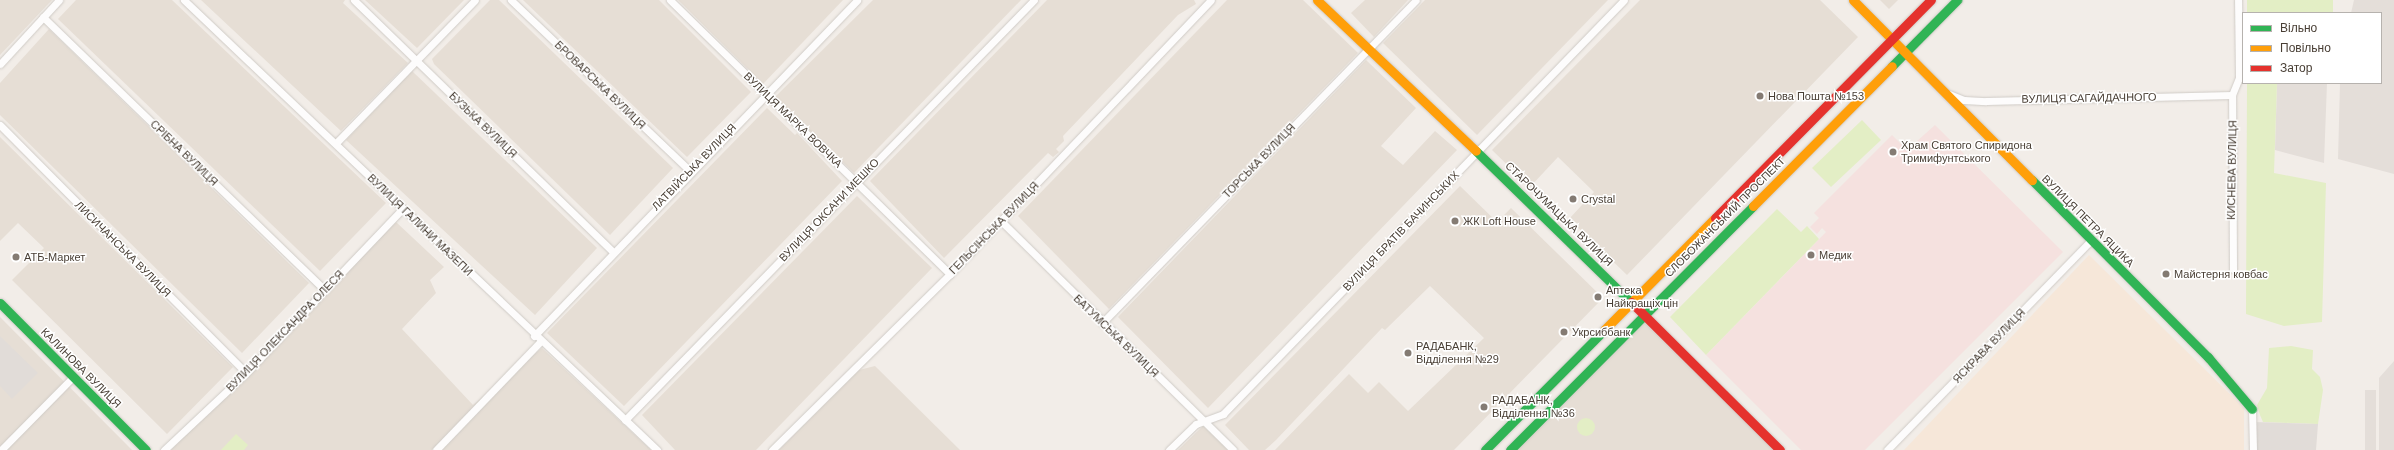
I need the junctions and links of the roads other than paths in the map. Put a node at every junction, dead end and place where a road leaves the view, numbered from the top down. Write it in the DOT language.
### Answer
graph roads {
  1 [pos="59,0"];
  2 [pos="184,0"];
  3 [pos="354,0"];
  4 [pos="475,0"];
  5 [pos="511,0"];
  6 [pos="670,0"];
  7 [pos="857,0"];
  8 [pos="1034,0"];
  9 [pos="1211,0"];
  10 [pos="1317,0"];
  11 [pos="1416,0"];
  12 [pos="1624,0"];
  13 [pos="1853,0"];
  14 [pos="1931,0"];
  15 [pos="1957,0"];
  16 [pos="2238,0"];
  17 [pos="43,17"];
  18 [pos="1892,40"];
  19 [pos="1368,49"];
  20 [pos="1905,52"];
  21 [pos="417,60"];
  22 [pos="0,64"];
  23 [pos="1947,93"];
  24 [pos="765,95"];
  25 [pos="2232,95"];
  26 [pos="0,125"];
  27 [pos="336,144"];
  28 [pos="1477,152"];
  29 [pos="690,171"];
  30 [pos="857,181"];
  31 [pos="402,209"];
  32 [pos="1001,220"];
  33 [pos="2090,242"];
  34 [pos="612,251"];
  35 [pos="2233,269"];
  36 [pos="950,274"];
  37 [pos="325,290"];
  38 [pos="1631,302"];
  39 [pos="0,304"];
  40 [pos="1644,315"];
  41 [pos="1102,323"];
  42 [pos="534,336"];
  43 [pos="540,342"];
  44 [pos="246,373"];
  45 [pos="73,377"];
  46 [pos="2252,409"];
  47 [pos="625,420"];
  48 [pos="1205,422"];
  49 [pos="440,449"];
  50 [pos="1,450"];
  51 [pos="146,450"];
  52 [pos="164,450"];
  53 [pos="657,450"];
  54 [pos="772,450"];
  55 [pos="1169,450"];
  56 [pos="1234,450"];
  57 [pos="1485,450"];
  58 [pos="1510,450"];
  59 [pos="1780,450"];
  60 [pos="1887,450"];
  61 [pos="2253,450"];
  1 -- 17 [label="street"];
  2 -- 27 [label="street, ВУЛИЦЯ ГАЛИНИ МАЗЕПИ"];
  3 -- 21 [label="street, БУЗЬКА ВУЛИЦЯ"];
  4 -- 21 [label="street"];
  5 -- 29 [label="street, БРОВАРСЬКА ВУЛИЦЯ"];
  6 -- 24 [label="street, ВУЛИЦЯ МАРКА ВОВЧКА"];
  7 -- 24 [label="street, ЛАТВІЙСЬКА ВУЛИЦЯ"];
  8 -- 30 [label="street, ВУЛИЦЯ ОКСАНИ МЕШКО"];
  9 -- 32 [label="street, ГЕЛЬСІНСЬКА ВУЛИЦЯ"];
  10 -- 19 [label="main road, СТАРОЧУМАЦЬКА ВУЛИЦЯ"];
  11 -- 19 [label="street, ТОРСЬКА ВУЛИЦЯ"];
  12 -- 28 [label="street, ВУЛИЦЯ БРАТІВ БАЧИНСЬКИХ"];
  13 -- 18 [label="main road, ВУЛИЦЯ ПЕТРА ЯЦИКА"];
  14 -- 18 [label="main road, СЛОБОЖАНСЬКИЙ ПРОСПЕКТ"];
  15 -- 20 [label="main road, СЛОБОЖАНСЬКИЙ ПРОСПЕКТ"];
  16 -- 25 [label="street, КИСНЕВА ВУЛИЦЯ"];
  17 -- 22 [label="street"];
  17 -- 37 [label="street, СРІБНА ВУЛИЦЯ"];
  18 -- 20 [label="main road, ВУЛИЦЯ ПЕТРА ЯЦИКА"];
  18 -- 38 [label="main road, СЛОБОЖАНСЬКИЙ ПРОСПЕКТ"];
  19 -- 28 [label="main road, СТАРОЧУМАЦЬКА ВУЛИЦЯ"];
  19 -- 41 [label="street, ТОРСЬКА ВУЛИЦЯ"];
  20 -- 23 [label="main road, ВУЛИЦЯ ПЕТРА ЯЦИКА"];
  20 -- 40 [label="main road, СЛОБОЖАНСЬКИЙ ПРОСПЕКТ"];
  21 -- 27 [label="street"];
  21 -- 34 [label="street, БУЗЬКА ВУЛИЦЯ"];
  23 -- 25 [label="street, ВУЛИЦЯ САГАЙДАЧНОГО"];
  23 -- 33 [label="main road, ВУЛИЦЯ ПЕТРА ЯЦИКА"];
  24 -- 29 [label="street, ЛАТВІЙСЬКА ВУЛИЦЯ"];
  24 -- 30 [label="street, ВУЛИЦЯ МАРКА ВОВЧКА"];
  25 -- 35 [label="street, КИСНЕВА ВУЛИЦЯ"];
  26 -- 44 [label="street, ЛИСИЧАНСЬКА ВУЛИЦЯ"];
  27 -- 31 [label="street, ВУЛИЦЯ ГАЛИНИ МАЗЕПИ"];
  28 -- 38 [label="main road, СТАРОЧУМАЦЬКА ВУЛИЦЯ"];
  28 -- 48 [label="street, ВУЛИЦЯ БРАТІВ БАЧИНСЬКИХ"];
  29 -- 34 [label="street, ЛАТВІЙСЬКА ВУЛИЦЯ"];
  30 -- 36 [label="street, ВУЛИЦЯ МАРКА ВОВЧКА"];
  30 -- 47 [label="street, ВУЛИЦЯ ОКСАНИ МЕШКО"];
  31 -- 37 [label="street, ВУЛИЦЯ ОЛЕКСАНДРА ОЛЕСЯ"];
  31 -- 42 [label="street, ВУЛИЦЯ ГАЛИНИ МАЗЕПИ"];
  32 -- 36 [label="street, ГЕЛЬСІНСЬКА ВУЛИЦЯ"];
  32 -- 41 [label="street, БАТУМСЬКА ВУЛИЦЯ"];
  33 -- 46 [label="main road, ВУЛИЦЯ ПЕТРА ЯЦИКА"];
  33 -- 60 [label="street, ЯСКРАВА ВУЛИЦЯ"];
  34 -- 42 [label="street, ЛАТВІЙСЬКА ВУЛИЦЯ"];
  36 -- 54 [label="street, ГЕЛЬСІНСЬКА ВУЛИЦЯ"];
  37 -- 44 [label="street, ВУЛИЦЯ ОЛЕКСАНДРА ОЛЕСЯ"];
  38 -- 40 [label="main road, СТАРОЧУМАЦЬКА ВУЛИЦЯ"];
  38 -- 57 [label="main road, СЛОБОЖАНСЬКИЙ ПРОСПЕКТ"];
  39 -- 45 [label="main road, КАЛИНОВА ВУЛИЦЯ"];
  40 -- 58 [label="main road, СЛОБОЖАНСЬКИЙ ПРОСПЕКТ"];
  40 -- 59 [label="main road, СТАРОЧУМАЦЬКА ВУЛИЦЯ"];
  41 -- 48 [label="street, БАТУМСЬКА ВУЛИЦЯ"];
  42 -- 43 [label="street, ВУЛИЦЯ ГАЛИНИ МАЗЕПИ"];
  43 -- 47 [label="street, ВУЛИЦЯ ГАЛИНИ МАЗЕПИ"];
  43 -- 49 [label="street"];
  44 -- 52 [label="street, ВУЛИЦЯ ОЛЕКСАНДРА ОЛЕСЯ"];
  45 -- 50 [label="street"];
  45 -- 51 [label="main road, КАЛИНОВА ВУЛИЦЯ"];
  46 -- 61 [label="street"];
  47 -- 53 [label="street, ВУЛИЦЯ ГАЛИНИ МАЗЕПИ"];
  48 -- 55 [label="street, ВУЛИЦЯ БРАТІВ БАЧИНСЬКИХ"];
  48 -- 56 [label="street, БАТУМСЬКА ВУЛИЦЯ"];
}
